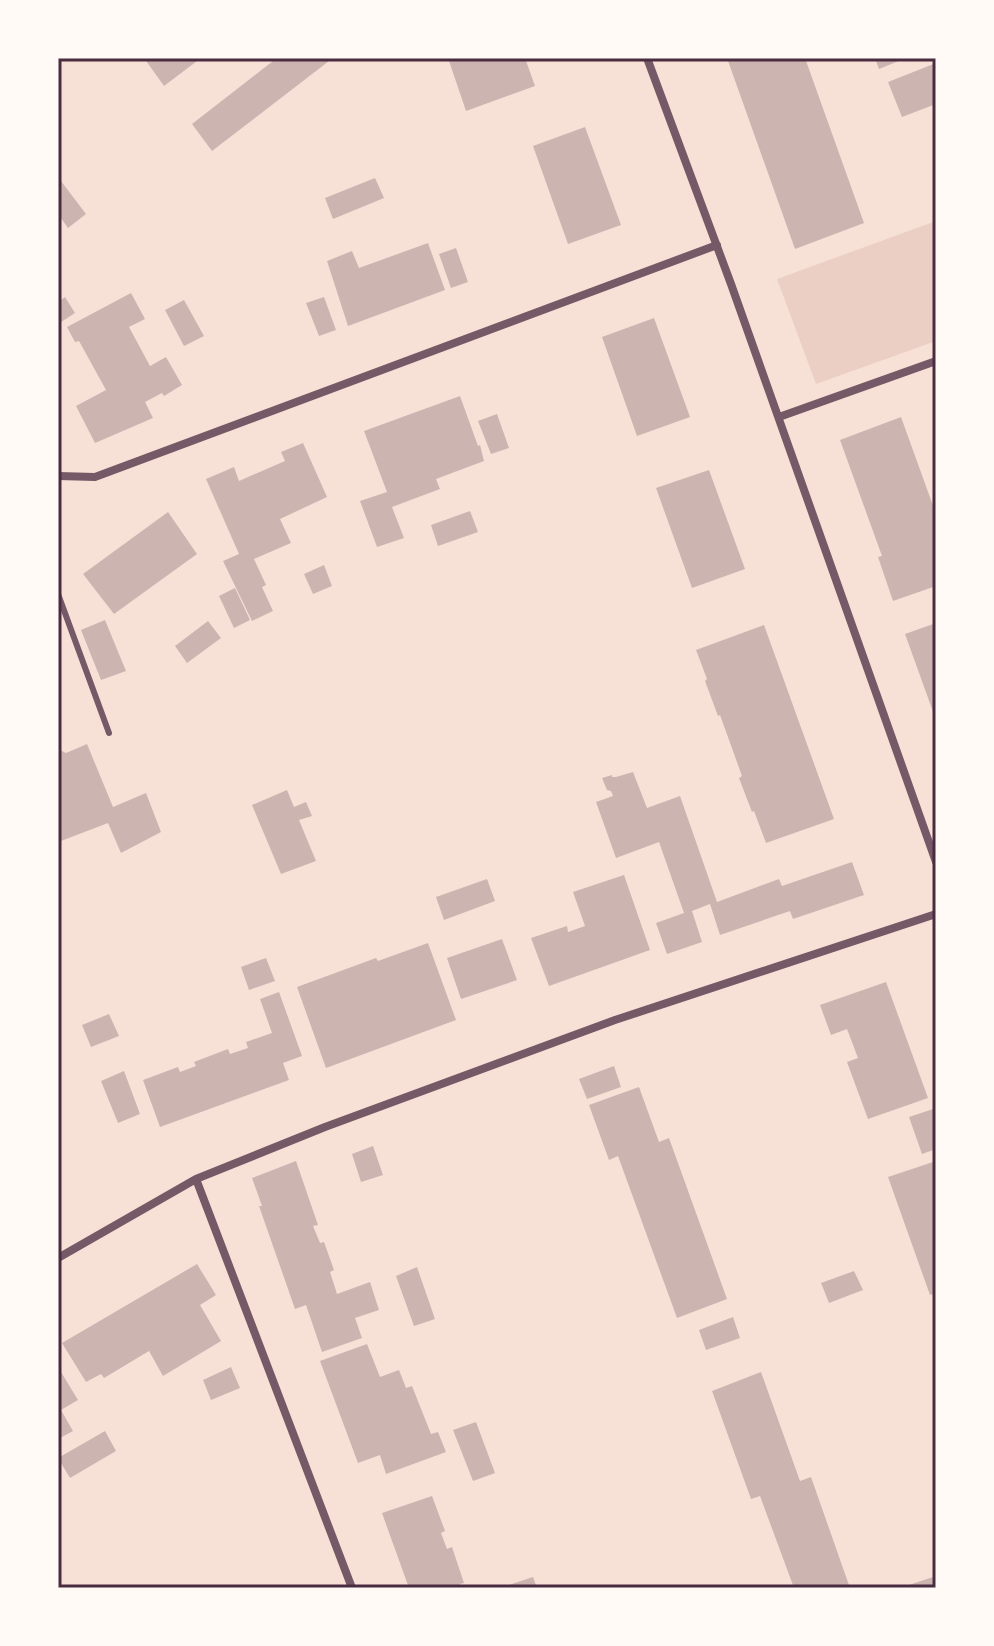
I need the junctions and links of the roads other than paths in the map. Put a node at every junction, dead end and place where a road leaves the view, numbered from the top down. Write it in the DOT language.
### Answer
graph roads {
  1 [pos="647,58"];
  2 [pos="717,245"];
  3 [pos="936,361"];
  4 [pos="779,417"];
  5 [pos="58,476"];
  6 [pos="58,594"];
  7 [pos="109,733"];
  8 [pos="936,862"];
  9 [pos="936,914"];
  10 [pos="196,1179"];
  11 [pos="58,1258"];
  12 [pos="352,1588"];
  1 -- 2 [label="street"];
  2 -- 4 [label="street"];
  2 -- 5 [label="street"];
  3 -- 4 [label="street"];
  4 -- 8 [label="street"];
  6 -- 7 [label="lane"];
  9 -- 10 [label="street"];
  10 -- 11 [label="street"];
  10 -- 12 [label="street"];
}
